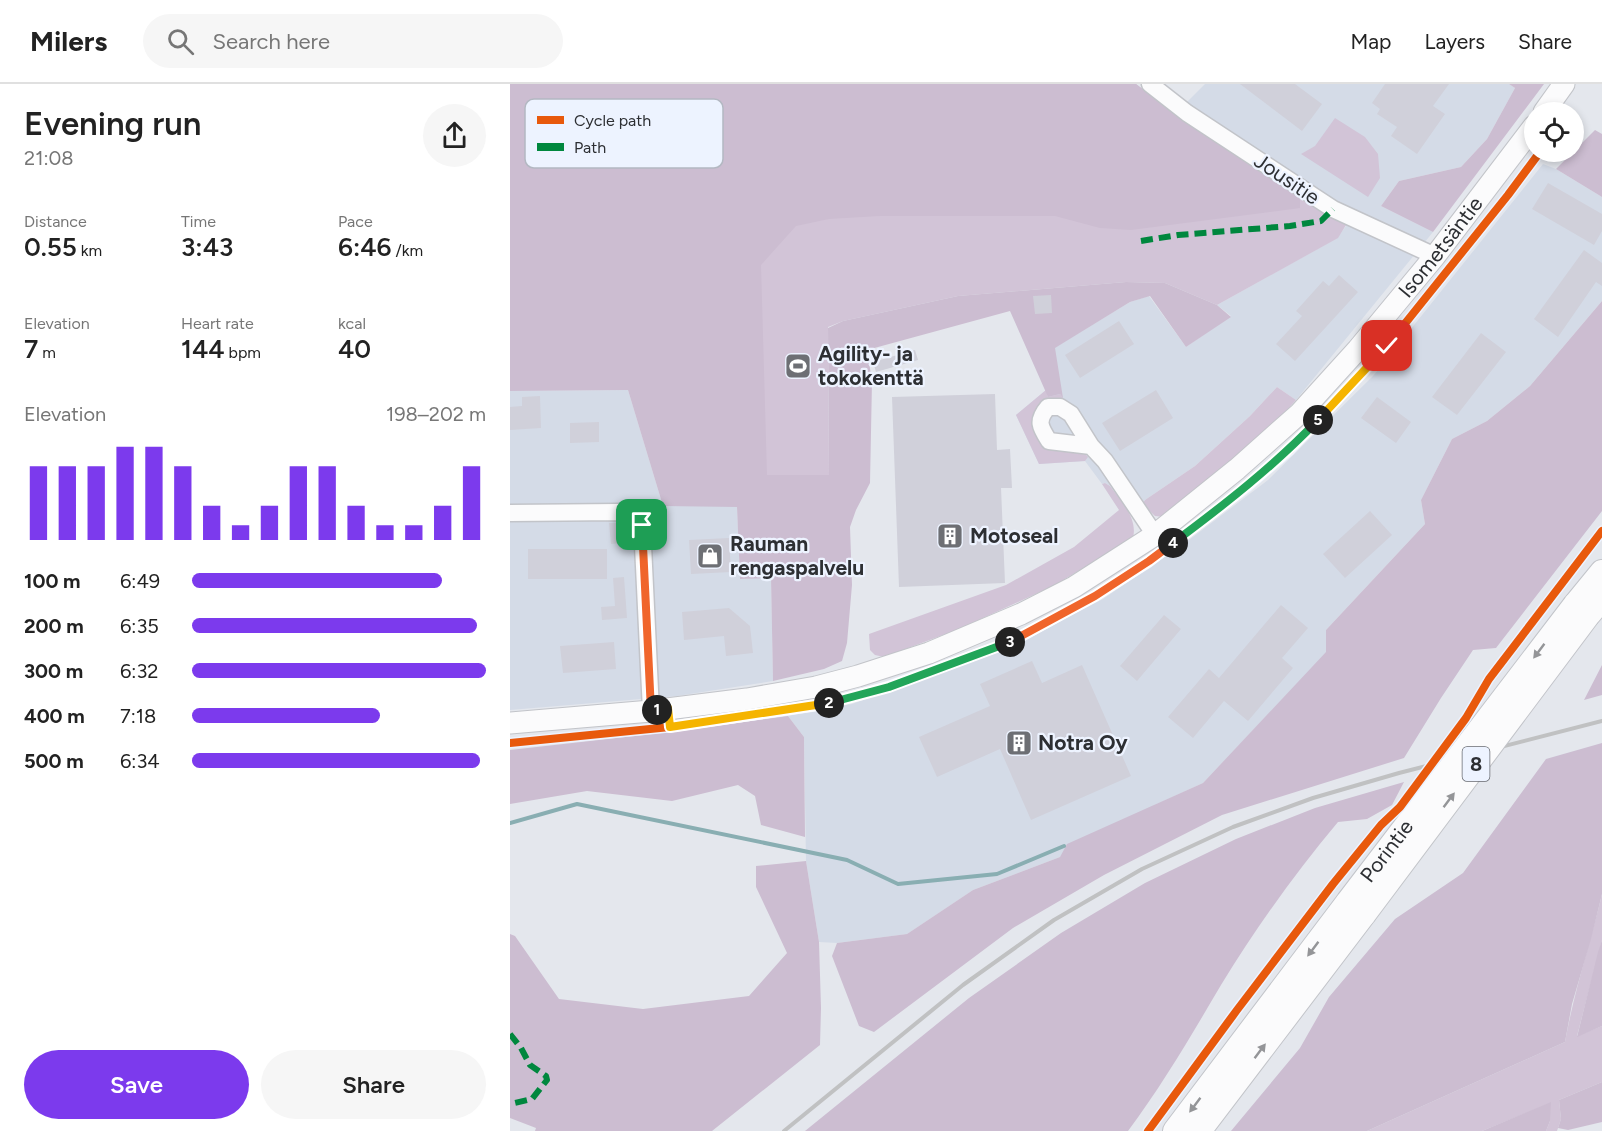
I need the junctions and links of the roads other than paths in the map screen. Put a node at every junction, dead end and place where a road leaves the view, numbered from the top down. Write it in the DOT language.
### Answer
graph roads {
  1 [pos="1150,84"];
  2 [pos="1564,84"];
  3 [pos="1551,102"];
  4 [pos="1524,139"];
  5 [pos="1435,256"];
  6 [pos="1091,446"];
  7 [pos="510,513"];
  8 [pos="1155,535"];
  9 [pos="1602,572"];
  10 [pos="1588,606"];
  11 [pos="651,711"];
  12 [pos="510,723"];
  13 [pos="1356,908"];
  14 [pos="1175,1131"];
  15 [pos="1199,1131"];
  1 -- 5 [label="street, Jousitie"];
  2 -- 3 [label="main road"];
  4 -- 5 [label="main road, Isometsäntie"];
  5 -- 8 [label="main road, Isometsäntie"];
  6 -- 8 [label="street"];
  7 -- 11 [label="street"];
  8 -- 11 [label="main road, Isometsäntie"];
  9 -- 10 [label="highway, Porintie / 8"];
  10 -- 13 [label="highway, Porintie / 8, bridge"];
  11 -- 12 [label="main road, Isometsäntie"];
  13 -- 14 [label="highway, Porintie / 8, one-way"];
  15 -- 13 [label="highway, Porintie / 8, one-way"];
}
